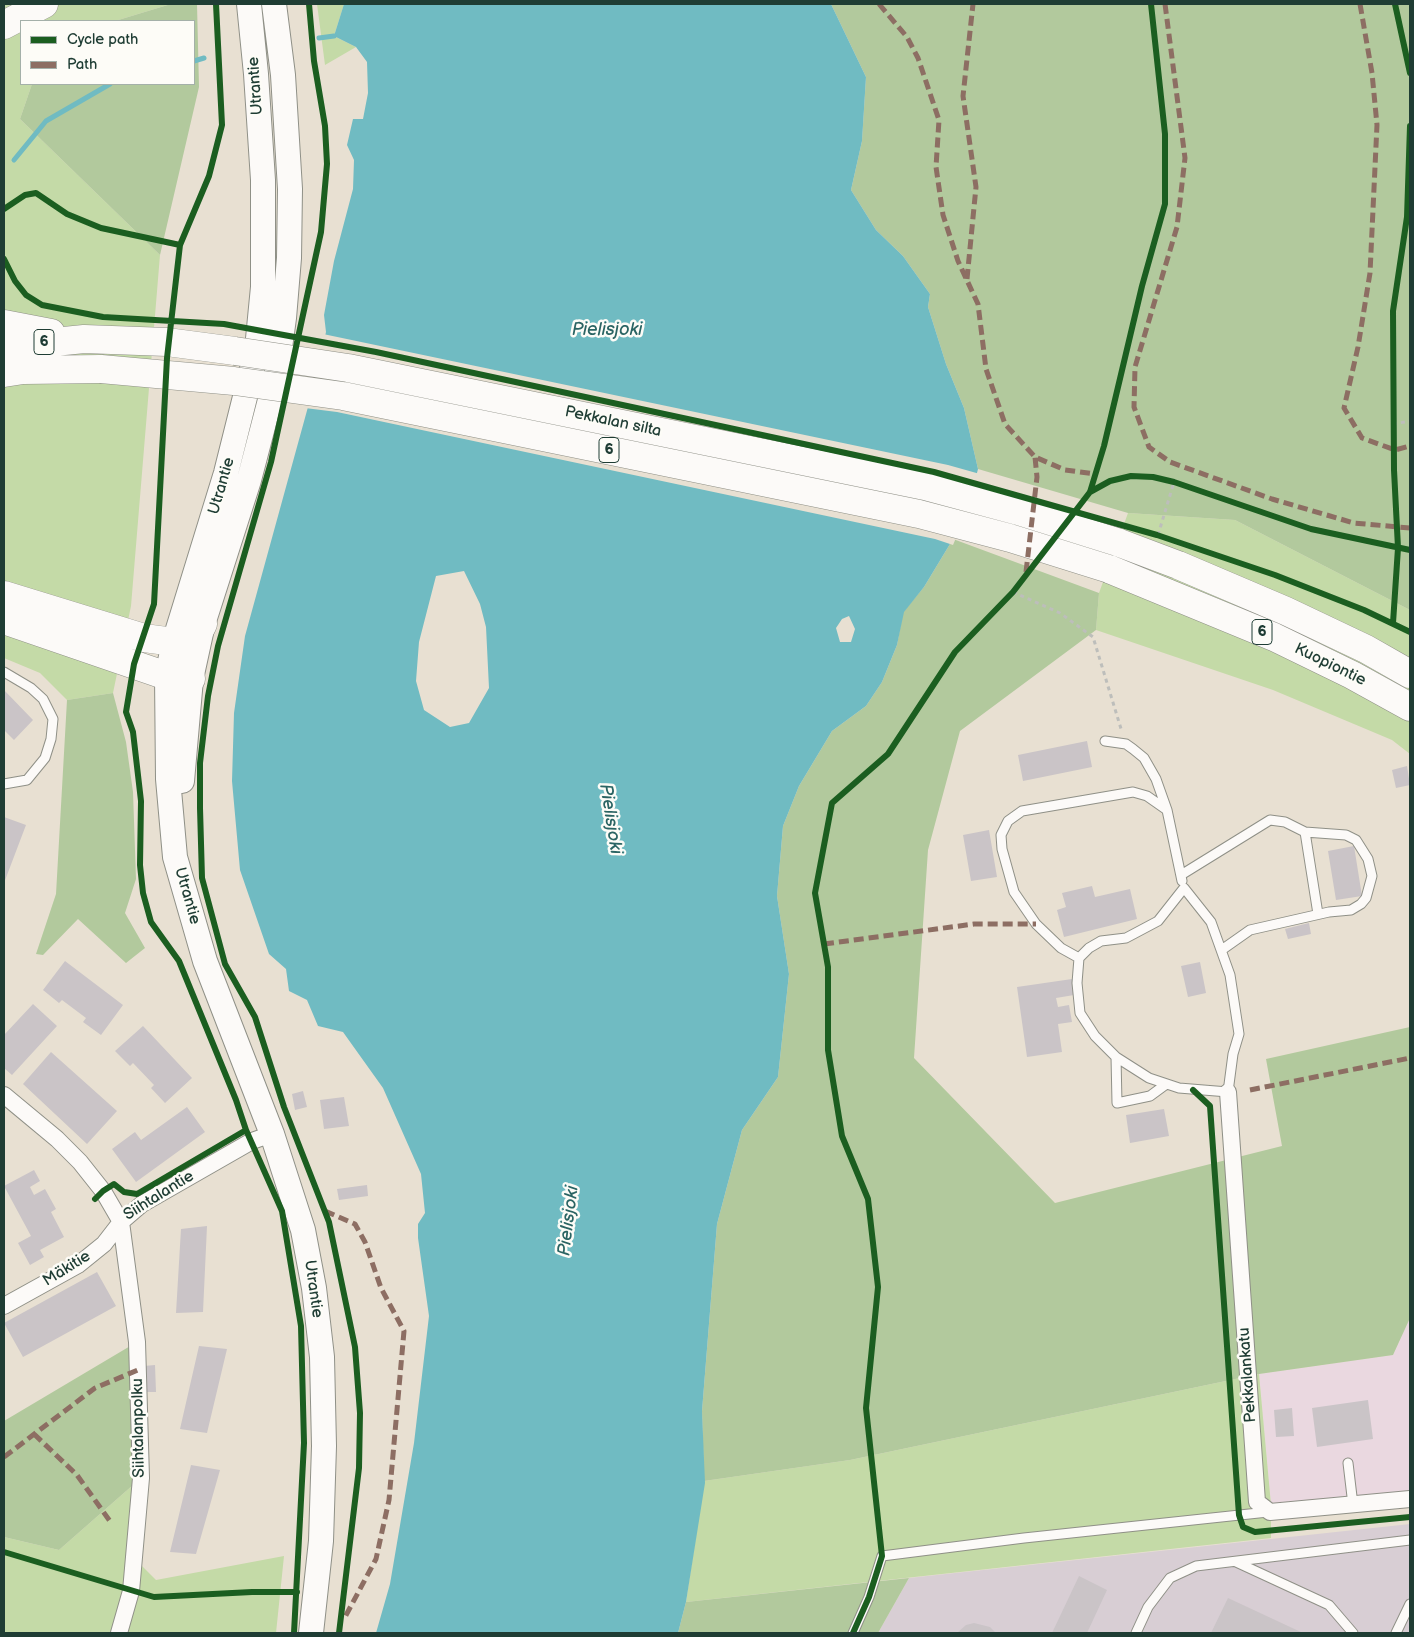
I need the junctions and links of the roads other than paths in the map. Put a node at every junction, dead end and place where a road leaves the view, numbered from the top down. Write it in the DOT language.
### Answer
graph roads {
  1 [pos="44,4"];
  2 [pos="249,4"];
  3 [pos="274,4"];
  4 [pos="4,25"];
  5 [pos="4,324"];
  6 [pos="93,339"];
  7 [pos="4,347"];
  8 [pos="10,376"];
  9 [pos="1117,542"];
  10 [pos="1109,569"];
  11 [pos="4,595"];
  12 [pos="4,620"];
  13 [pos="203,624"];
  14 [pos="180,663"];
  15 [pos="4,672"];
  16 [pos="1410,674"];
  17 [pos="1410,707"];
  18 [pos="1105,741"];
  19 [pos="4,784"];
  20 [pos="1167,810"];
  21 [pos="1305,832"];
  22 [pos="1181,875"];
  23 [pos="1184,888"];
  24 [pos="1318,914"];
  25 [pos="1222,949"];
  26 [pos="1078,958"];
  27 [pos="1116,1057"];
  28 [pos="1165,1084"];
  29 [pos="1228,1092"];
  30 [pos="4,1095"];
  31 [pos="272,1134"];
  32 [pos="121,1222"];
  33 [pos="4,1306"];
  34 [pos="1348,1463"];
  35 [pos="1410,1500"];
  36 [pos="1353,1505"];
  37 [pos="1270,1512"];
  38 [pos="1410,1540"];
  39 [pos="1236,1562"];
  40 [pos="1410,1604"];
  41 [pos="119,1633"];
  42 [pos="311,1633"];
  43 [pos="852,1633"];
  44 [pos="1136,1633"];
  45 [pos="1353,1633"];
  46 [pos="1396,1633"];
  1 -- 4 [label="highway"];
  2 -- 14 [label="main road, Utrantie"];
  3 -- 13 [label="main road, Utrantie"];
  5 -- 6 [label="highway"];
  6 -- 7 [label="highway, 6"];
  6 -- 9 [label="highway, Pekkalan silta / 6, bridge"];
  8 -- 10 [label="highway, Pekkalan silta / 6, bridge"];
  9 -- 16 [label="highway, Kuopiontie / 6"];
  10 -- 17 [label="highway, Kuopiontie / 6"];
  11 -- 14 [label="highway"];
  12 -- 14 [label="highway"];
  13 -- 14 [label="highway"];
  14 -- 31 [label="main road, Utrantie"];
  15 -- 19 [label="lane"];
  18 -- 20 [label="lane"];
  20 -- 22 [label="lane"];
  20 -- 26 [label="lane"];
  21 -- 22 [label="lane"];
  21 -- 24 [label="lane"];
  21 -- 24 [label="lane"];
  22 -- 23 [label="lane"];
  23 -- 25 [label="lane"];
  23 -- 26 [label="lane"];
  24 -- 25 [label="lane"];
  25 -- 29 [label="lane"];
  26 -- 27 [label="lane"];
  27 -- 28 [label="lane"];
  27 -- 28 [label="lane"];
  28 -- 29 [label="lane"];
  29 -- 37 [label="street, Pekkalankatu"];
  30 -- 32 [label="street, Siihtalantie"];
  31 -- 32 [label="street, Siihtalantie"];
  31 -- 42 [label="main road, Utrantie"];
  32 -- 33 [label="street, Mäkitie"];
  32 -- 41 [label="street, Siihtalanpolku"];
  34 -- 36 [label="lane"];
  35 -- 36 [label="street"];
  36 -- 37 [label="street"];
  37 -- 43 [label="lane"];
  38 -- 39 [label="lane"];
  39 -- 44 [label="lane"];
  39 -- 45 [label="lane"];
  40 -- 46 [label="lane"];
}
